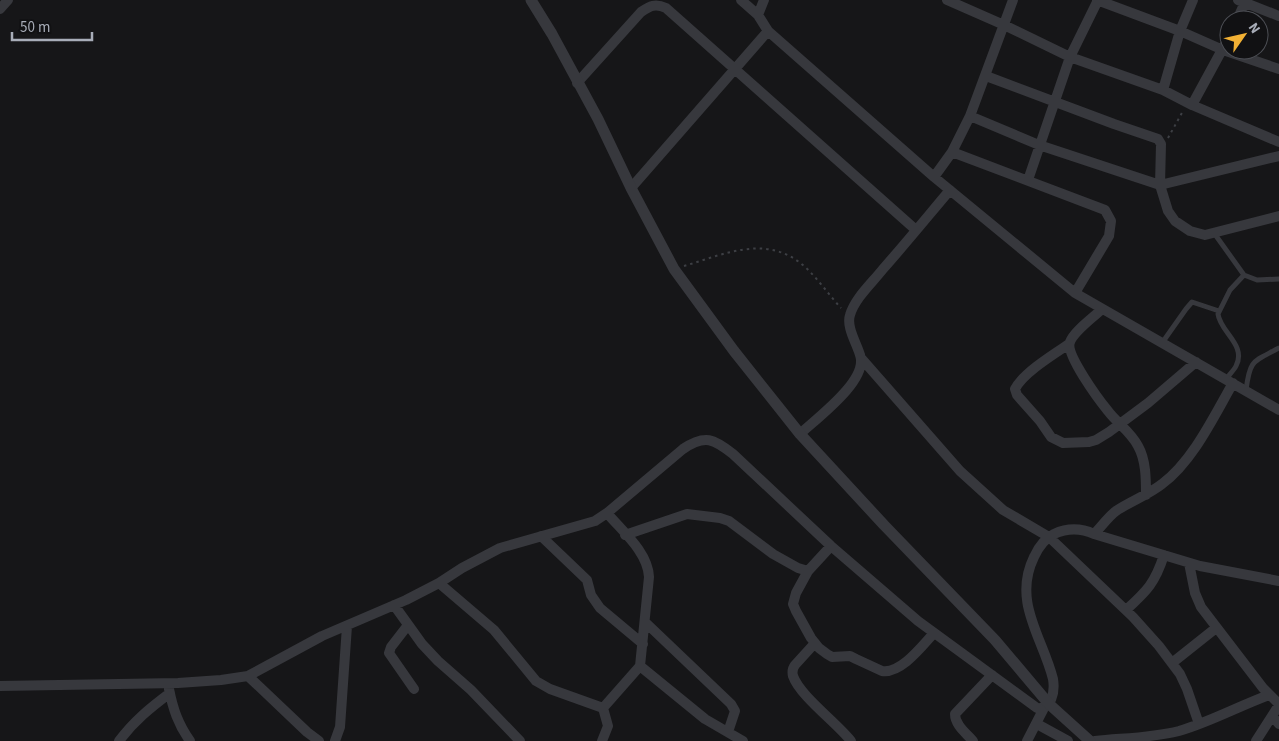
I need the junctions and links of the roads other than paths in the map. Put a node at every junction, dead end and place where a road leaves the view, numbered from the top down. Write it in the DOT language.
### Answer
graph roads {
  1 [pos="8,0"];
  2 [pos="531,0"];
  3 [pos="741,0"];
  4 [pos="764,0"];
  5 [pos="948,0"];
  6 [pos="1013,0"];
  7 [pos="1098,0"];
  8 [pos="1193,0"];
  9 [pos="1243,1"];
  10 [pos="0,9"];
  11 [pos="758,15"];
  12 [pos="1279,16"];
  13 [pos="1004,25"];
  14 [pos="768,31"];
  15 [pos="1180,31"];
  16 [pos="1219,48"];
  17 [pos="1219,57"];
  18 [pos="1070,58"];
  19 [pos="1252,60"];
  20 [pos="734,69"];
  21 [pos="1279,69"];
  22 [pos="986,76"];
  23 [pos="577,83"];
  24 [pos="1163,90"];
  25 [pos="1054,101"];
  26 [pos="1190,104"];
  27 [pos="970,116"];
  28 [pos="1279,142"];
  29 [pos="1039,145"];
  30 [pos="952,152"];
  31 [pos="1279,156"];
  32 [pos="934,177"];
  33 [pos="1028,180"];
  34 [pos="1160,185"];
  35 [pos="631,188"];
  36 [pos="950,190"];
  37 [pos="1279,216"];
  38 [pos="916,230"];
  39 [pos="1213,233"];
  40 [pos="1244,275"];
  41 [pos="1279,278"];
  42 [pos="1075,293"];
  43 [pos="1102,309"];
  44 [pos="1219,311"];
  45 [pos="1162,343"];
  46 [pos="1069,344"];
  47 [pos="1279,348"];
  48 [pos="861,358"];
  49 [pos="1196,362"];
  50 [pos="1229,381"];
  51 [pos="1246,390"];
  52 [pos="1279,410"];
  53 [pos="1119,424"];
  54 [pos="800,434"];
  55 [pos="1146,494"];
  56 [pos="607,513"];
  57 [pos="1094,534"];
  58 [pos="625,535"];
  59 [pos="541,536"];
  60 [pos="1049,537"];
  61 [pos="831,546"];
  62 [pos="1164,555"];
  63 [pos="1189,563"];
  64 [pos="808,571"];
  65 [pos="1279,581"];
  66 [pos="439,583"];
  67 [pos="394,605"];
  68 [pos="1126,610"];
  69 [pos="645,622"];
  70 [pos="408,625"];
  71 [pos="347,626"];
  72 [pos="1216,628"];
  73 [pos="934,633"];
  74 [pos="815,643"];
  75 [pos="643,644"];
  76 [pos="1172,663"];
  77 [pos="640,666"];
  78 [pos="992,675"];
  79 [pos="248,676"];
  80 [pos="0,686"];
  81 [pos="168,688"];
  82 [pos="414,689"];
  83 [pos="1269,695"];
  84 [pos="1279,704"];
  85 [pos="1046,706"];
  86 [pos="603,708"];
  87 [pos="1272,716"];
  88 [pos="1036,724"];
  89 [pos="1198,724"];
  90 [pos="1279,724"];
  91 [pos="728,732"];
  92 [pos="119,741"];
  93 [pos="190,741"];
  94 [pos="319,741"];
  95 [pos="335,741"];
  96 [pos="520,741"];
  97 [pos="602,741"];
  98 [pos="743,741"];
  99 [pos="851,741"];
  100 [pos="974,741"];
  101 [pos="1027,741"];
  102 [pos="1068,741"];
  103 [pos="1090,741"];
  104 [pos="1094,741"];
  105 [pos="1256,741"];
  1 -- 10 [label="street"];
  2 -- 23 [label="street"];
  3 -- 11 [label="street"];
  4 -- 11 [label="street"];
  5 -- 13 [label="street"];
  6 -- 13 [label="street"];
  7 -- 15 [label="street"];
  7 -- 18 [label="street"];
  8 -- 15 [label="street"];
  9 -- 12 [label="street"];
  11 -- 14 [label="street"];
  13 -- 18 [label="street"];
  13 -- 22 [label="street"];
  14 -- 20 [label="street"];
  14 -- 32 [label="street"];
  15 -- 16 [label="street"];
  15 -- 24 [label="street"];
  17 -- 26 [label="street"];
  18 -- 24 [label="street"];
  18 -- 25 [label="street"];
  19 -- 21 [label="street"];
  20 -- 23 [label="street"];
  20 -- 35 [label="street"];
  20 -- 38 [label="street"];
  22 -- 25 [label="street"];
  22 -- 27 [label="street"];
  23 -- 35 [label="street"];
  24 -- 26 [label="street"];
  25 -- 29 [label="street"];
  25 -- 34 [label="street"];
  26 -- 28 [label="street"];
  27 -- 29 [label="street"];
  27 -- 30 [label="street"];
  29 -- 33 [label="street"];
  29 -- 34 [label="street"];
  30 -- 32 [label="street"];
  30 -- 33 [label="street"];
  31 -- 34 [label="street"];
  32 -- 36 [label="street"];
  33 -- 42 [label="street"];
  34 -- 39 [label="street"];
  35 -- 54 [label="street"];
  36 -- 38 [label="street"];
  36 -- 42 [label="street"];
  37 -- 39 [label="street"];
  38 -- 48 [label="street"];
  39 -- 40 [label="lane"];
  40 -- 41 [label="lane"];
  40 -- 44 [label="lane"];
  42 -- 43 [label="street"];
  43 -- 45 [label="street"];
  43 -- 46 [label="street"];
  44 -- 45 [label="lane"];
  44 -- 50 [label="lane"];
  45 -- 49 [label="street"];
  46 -- 53 [label="street"];
  46 -- 53 [label="street"];
  47 -- 51 [label="lane"];
  48 -- 54 [label="street"];
  48 -- 60 [label="street"];
  49 -- 50 [label="street"];
  49 -- 53 [label="street"];
  50 -- 51 [label="street"];
  50 -- 55 [label="street"];
  51 -- 52 [label="street"];
  53 -- 55 [label="street"];
  54 -- 85 [label="street"];
  55 -- 57 [label="street"];
  56 -- 58 [label="street"];
  56 -- 59 [label="street"];
  56 -- 61 [label="street"];
  57 -- 60 [label="street"];
  57 -- 62 [label="street"];
  58 -- 64 [label="street"];
  58 -- 69 [label="street"];
  59 -- 66 [label="street"];
  59 -- 75 [label="street"];
  60 -- 68 [label="street"];
  60 -- 85 [label="street"];
  61 -- 64 [label="street"];
  61 -- 73 [label="street"];
  62 -- 63 [label="street"];
  62 -- 68 [label="street"];
  63 -- 65 [label="street"];
  63 -- 72 [label="street"];
  64 -- 74 [label="street"];
  66 -- 67 [label="street"];
  66 -- 86 [label="street"];
  67 -- 70 [label="street"];
  67 -- 71 [label="street"];
  68 -- 76 [label="street"];
  69 -- 75 [label="street"];
  69 -- 91 [label="street"];
  70 -- 82 [label="street"];
  70 -- 96 [label="street"];
  71 -- 79 [label="street"];
  71 -- 95 [label="street"];
  72 -- 76 [label="street"];
  72 -- 83 [label="street"];
  73 -- 74 [label="street"];
  73 -- 78 [label="street"];
  74 -- 99 [label="street"];
  75 -- 77 [label="street"];
  76 -- 89 [label="street"];
  77 -- 86 [label="street"];
  77 -- 91 [label="street"];
  78 -- 85 [label="street"];
  78 -- 100 [label="street"];
  79 -- 81 [label="street"];
  79 -- 94 [label="street"];
  80 -- 81 [label="street"];
  81 -- 92 [label="street"];
  81 -- 93 [label="street"];
  83 -- 84 [label="street"];
  83 -- 89 [label="street"];
  84 -- 87 [label="street"];
  85 -- 88 [label="street"];
  85 -- 103 [label="street"];
  86 -- 97 [label="street"];
  87 -- 90 [label="street"];
  87 -- 105 [label="street"];
  88 -- 101 [label="street"];
  88 -- 102 [label="street"];
  89 -- 104 [label="street"];
  91 -- 98 [label="street"];
}
